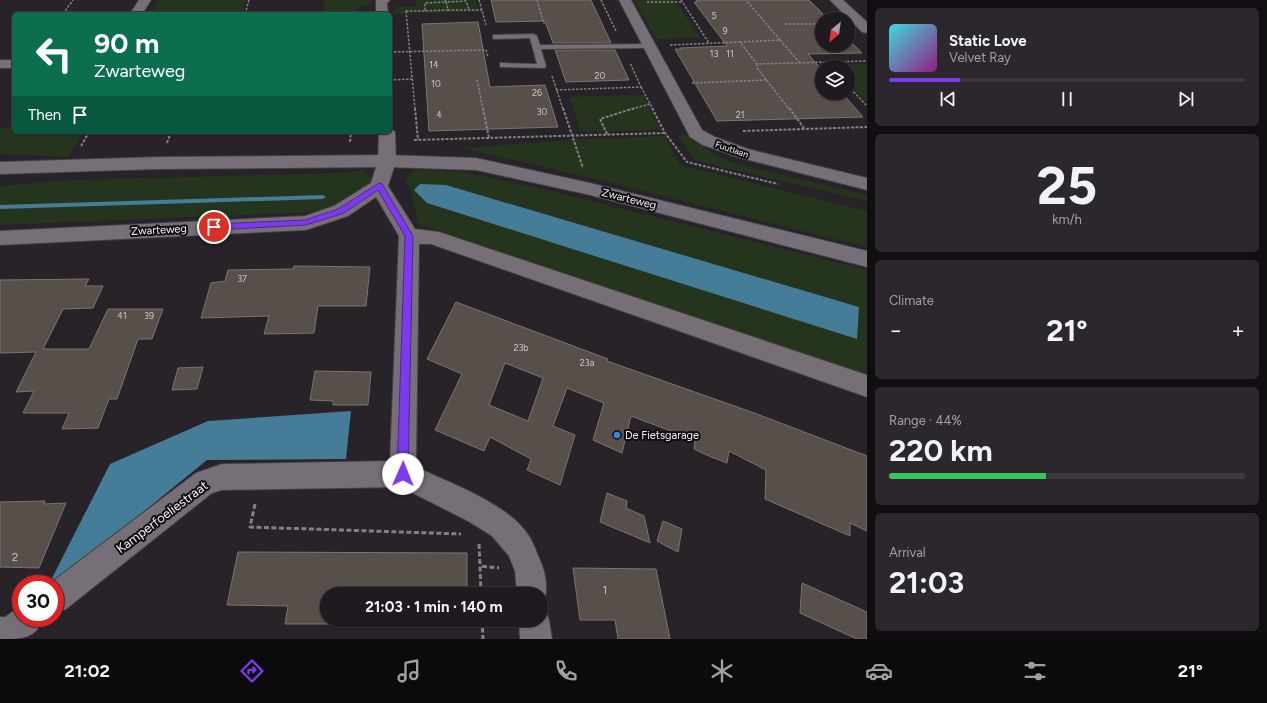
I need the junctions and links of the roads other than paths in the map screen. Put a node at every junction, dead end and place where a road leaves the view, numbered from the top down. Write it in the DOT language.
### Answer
graph roads {
  1 [pos="145,0"];
  2 [pos="384,0"];
  3 [pos="836,0"];
  4 [pos="626,1"];
  5 [pos="137,12"];
  6 [pos="382,12"];
  7 [pos="867,30"];
  8 [pos="496,37"];
  9 [pos="648,46"];
  10 [pos="537,47"];
  11 [pos="0,64"];
  12 [pos="12,64"];
  13 [pos="503,65"];
  14 [pos="387,136"];
  15 [pos="387,161"];
  16 [pos="0,168"];
  17 [pos="867,184"];
  18 [pos="379,186"];
  19 [pos="409,236"];
  20 [pos="0,238"];
  21 [pos="867,259"];
  22 [pos="867,386"];
  23 [pos="403,474"];
  24 [pos="531,582"];
  25 [pos="64,591"];
  26 [pos="535,627"];
  27 [pos="536,639"];
  1 -- 5 [label="street"];
  2 -- 6 [label="street"];
  3 -- 7 [label="street"];
  4 -- 9 [label="street, Fuutlaan"];
  8 -- 10 [label="lane"];
  9 -- 10 [label="lane"];
  9 -- 17 [label="street, Fuutlaan"];
  10 -- 13 [label="lane"];
  11 -- 12 [label="street"];
  14 -- 15 [label="street"];
  15 -- 16 [label="street, Zwarteweg"];
  15 -- 18 [label="street"];
  15 -- 21 [label="street, Zwarteweg"];
  18 -- 19 [label="street"];
  18 -- 20 [label="street, Zwarteweg"];
  19 -- 22 [label="street"];
  19 -- 23 [label="street"];
  23 -- 24 [label="street"];
  23 -- 25 [label="street, Kamperfoeliestraat"];
  26 -- 27 [label="street"];
}
